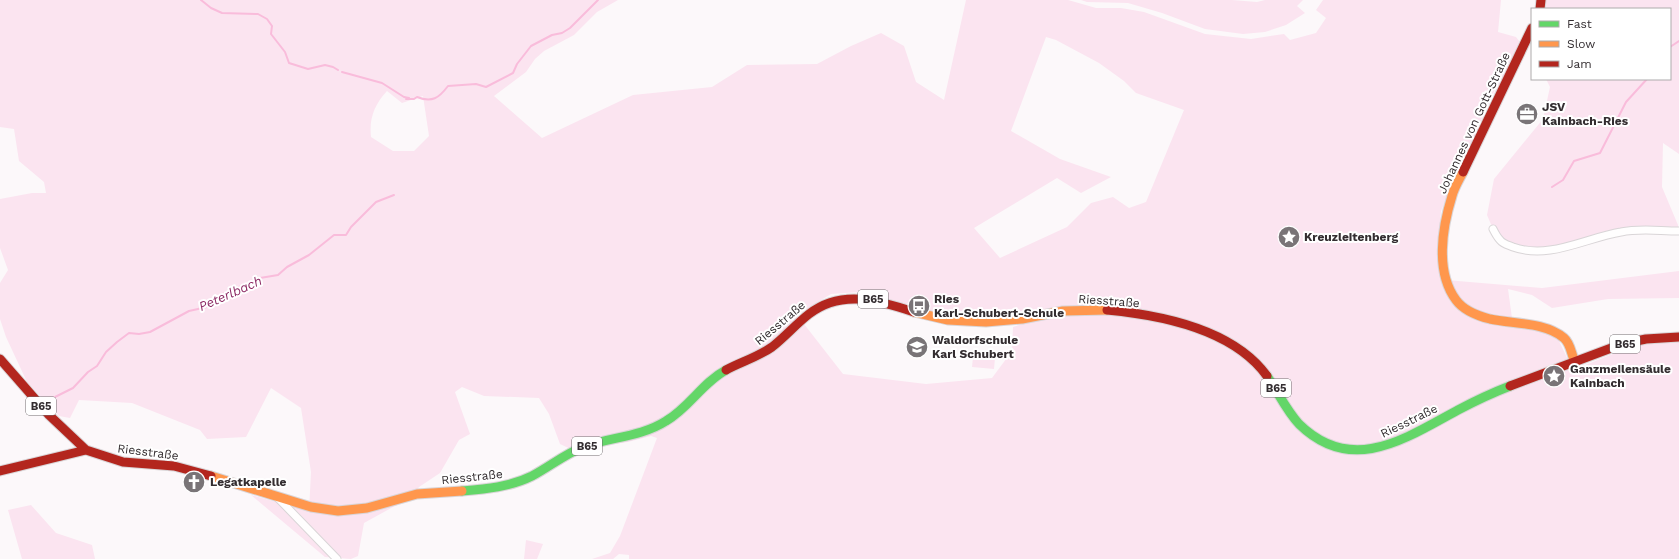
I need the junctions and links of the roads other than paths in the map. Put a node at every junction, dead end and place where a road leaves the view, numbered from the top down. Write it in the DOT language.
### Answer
graph roads {
  1 [pos="1531,30"];
  2 [pos="1493,229"];
  3 [pos="1679,231"];
  4 [pos="1679,337"];
  5 [pos="0,359"];
  6 [pos="1574,362"];
  7 [pos="86,450"];
  8 [pos="0,471"];
  9 [pos="275,495"];
  10 [pos="337,559"];
  1 -- 6 [label="main road, Johannes von Gott-Straße"];
  2 -- 3 [label="street"];
  4 -- 6 [label="main road, Riesstraße / B65"];
  5 -- 7 [label="main road, Riesstraße / B65"];
  6 -- 9 [label="main road, Riesstraße / B65"];
  7 -- 8 [label="main road"];
  7 -- 9 [label="main road, Riesstraße / B65"];
  9 -- 10 [label="street"];
}
